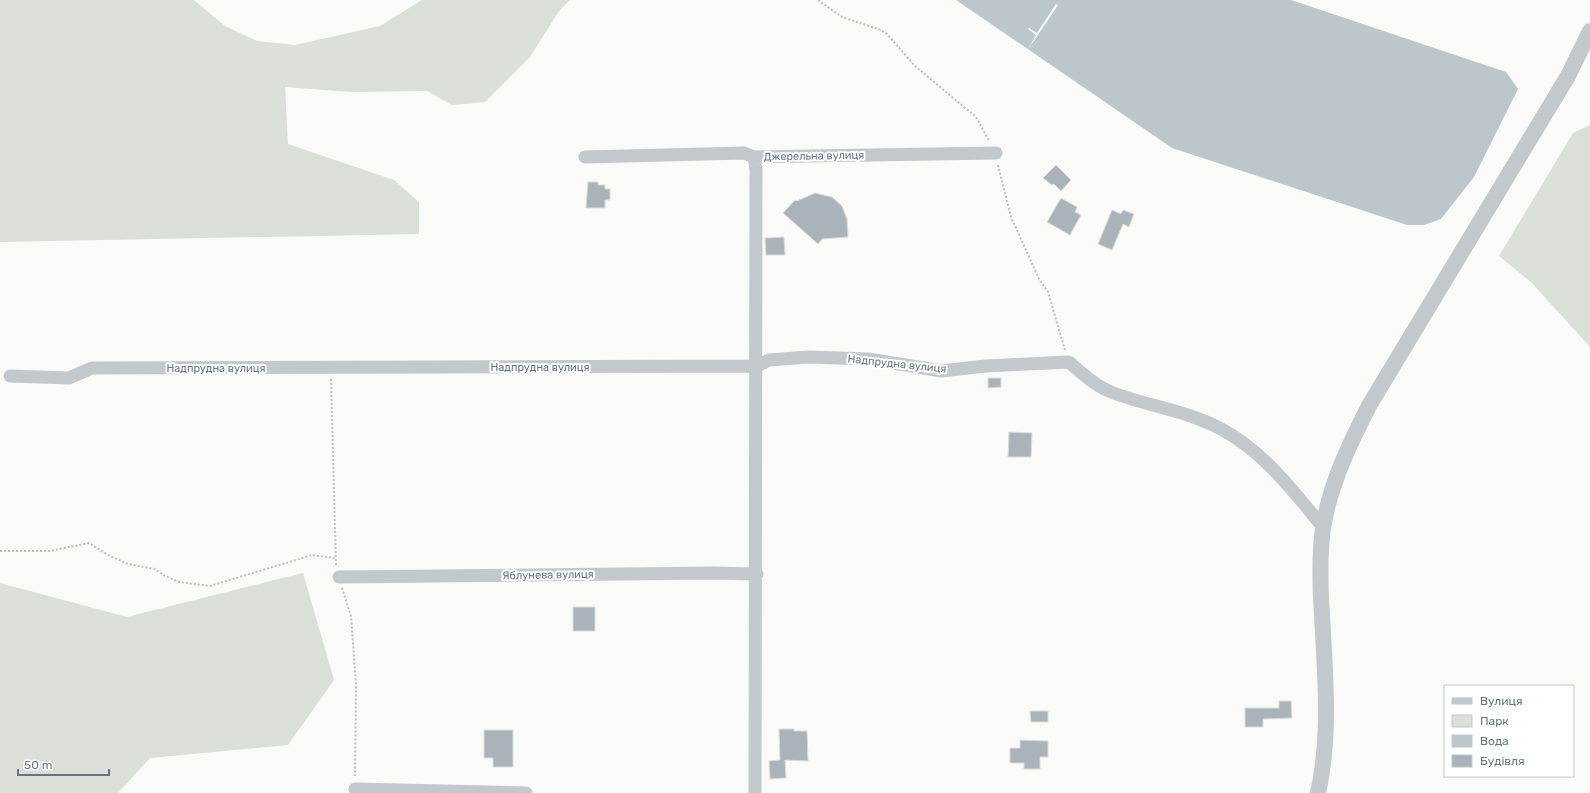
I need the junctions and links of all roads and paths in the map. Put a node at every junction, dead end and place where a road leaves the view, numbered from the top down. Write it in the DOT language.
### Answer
graph roads {
  1 [pos="1590,32"];
  2 [pos="996,153"];
  3 [pos="585,157"];
  4 [pos="754,157"];
  5 [pos="757,366"];
  6 [pos="10,376"];
  7 [pos="1323,527"];
  8 [pos="0,551"];
  9 [pos="334,558"];
  10 [pos="757,574"];
  11 [pos="339,577"];
  12 [pos="354,789"];
  13 [pos="526,793"];
  14 [pos="755,793"];
  15 [pos="1318,793"];
  1 -- 7 [label="street"];
  2 -- 4 [label="street, Джерельна вулиця"];
  3 -- 4 [label="street, Джерельна вулиця"];
  4 -- 5 [label="street"];
  5 -- 6 [label="street, Надпрудна вулиця"];
  5 -- 7 [label="street, Надпрудна вулиця"];
  5 -- 10 [label="street"];
  7 -- 15 [label="street"];
  8 -- 9 [label="path"];
  10 -- 11 [label="street, Яблунева вулиця"];
  10 -- 14 [label="street"];
  12 -- 13 [label="street"];
}
